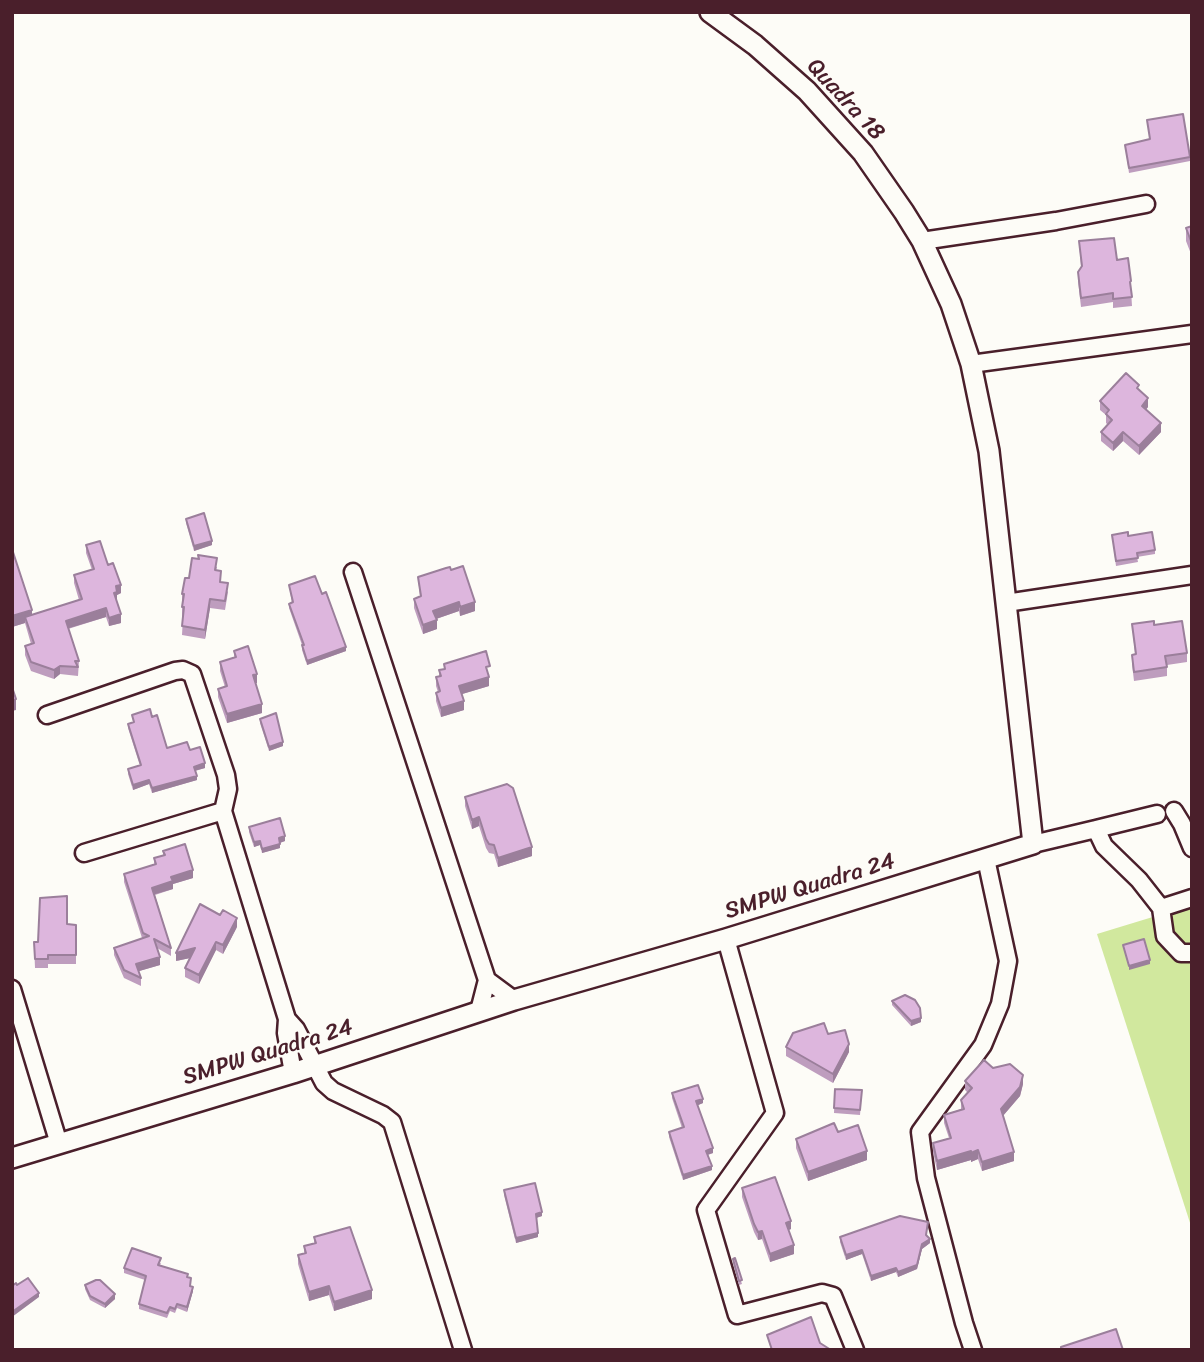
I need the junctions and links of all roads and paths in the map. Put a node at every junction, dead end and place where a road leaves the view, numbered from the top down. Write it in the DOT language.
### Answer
graph roads {
  1 [pos="710,12"];
  2 [pos="1146,204"];
  3 [pos="922,241"];
  4 [pos="1192,334"];
  5 [pos="971,364"];
  6 [pos="353,572"];
  7 [pos="1192,575"];
  8 [pos="1006,603"];
  9 [pos="47,715"];
  10 [pos="223,811"];
  11 [pos="1174,811"];
  12 [pos="1157,814"];
  13 [pos="1096,829"];
  14 [pos="1033,844"];
  15 [pos="1192,848"];
  16 [pos="84,853"];
  17 [pos="986,859"];
  18 [pos="1192,898"];
  19 [pos="1161,908"];
  20 [pos="726,939"];
  21 [pos="1192,953"];
  22 [pos="488,980"];
  23 [pos="12,989"];
  24 [pos="514,1000"];
  25 [pos="479,1011"];
  26 [pos="287,1019"];
  27 [pos="316,1065"];
  28 [pos="293,1073"];
  29 [pos="59,1144"];
  30 [pos="12,1158"];
  31 [pos="463,1350"];
  32 [pos="855,1350"];
  33 [pos="973,1350"];
  1 -- 3 [label="street, Quadra 18"];
  2 -- 3 [label="street"];
  3 -- 5 [label="street"];
  4 -- 5 [label="street"];
  5 -- 8 [label="street"];
  6 -- 22 [label="street"];
  7 -- 8 [label="street"];
  8 -- 14 [label="street"];
  9 -- 10 [label="street"];
  10 -- 16 [label="street"];
  10 -- 26 [label="street"];
  11 -- 15 [label="street"];
  12 -- 13 [label="street"];
  13 -- 14 [label="street"];
  13 -- 19 [label="street"];
  14 -- 17 [label="street, SMPW Quadra 24"];
  17 -- 20 [label="street, SMPW Quadra 24"];
  17 -- 33 [label="street"];
  18 -- 19 [label="street"];
  19 -- 21 [label="street"];
  20 -- 24 [label="street, SMPW Quadra 24"];
  20 -- 32 [label="street"];
  22 -- 24 [label="street"];
  22 -- 25 [label="street"];
  23 -- 29 [label="street"];
  24 -- 25 [label="street, SMPW Quadra 24"];
  25 -- 27 [label="street, SMPW Quadra 24"];
  26 -- 27 [label="street"];
  26 -- 28 [label="street"];
  27 -- 28 [label="street, SMPW Quadra 24"];
  27 -- 31 [label="street"];
  28 -- 29 [label="street, SMPW Quadra 24"];
  29 -- 30 [label="street, SMPW Quadra 24"];
}
